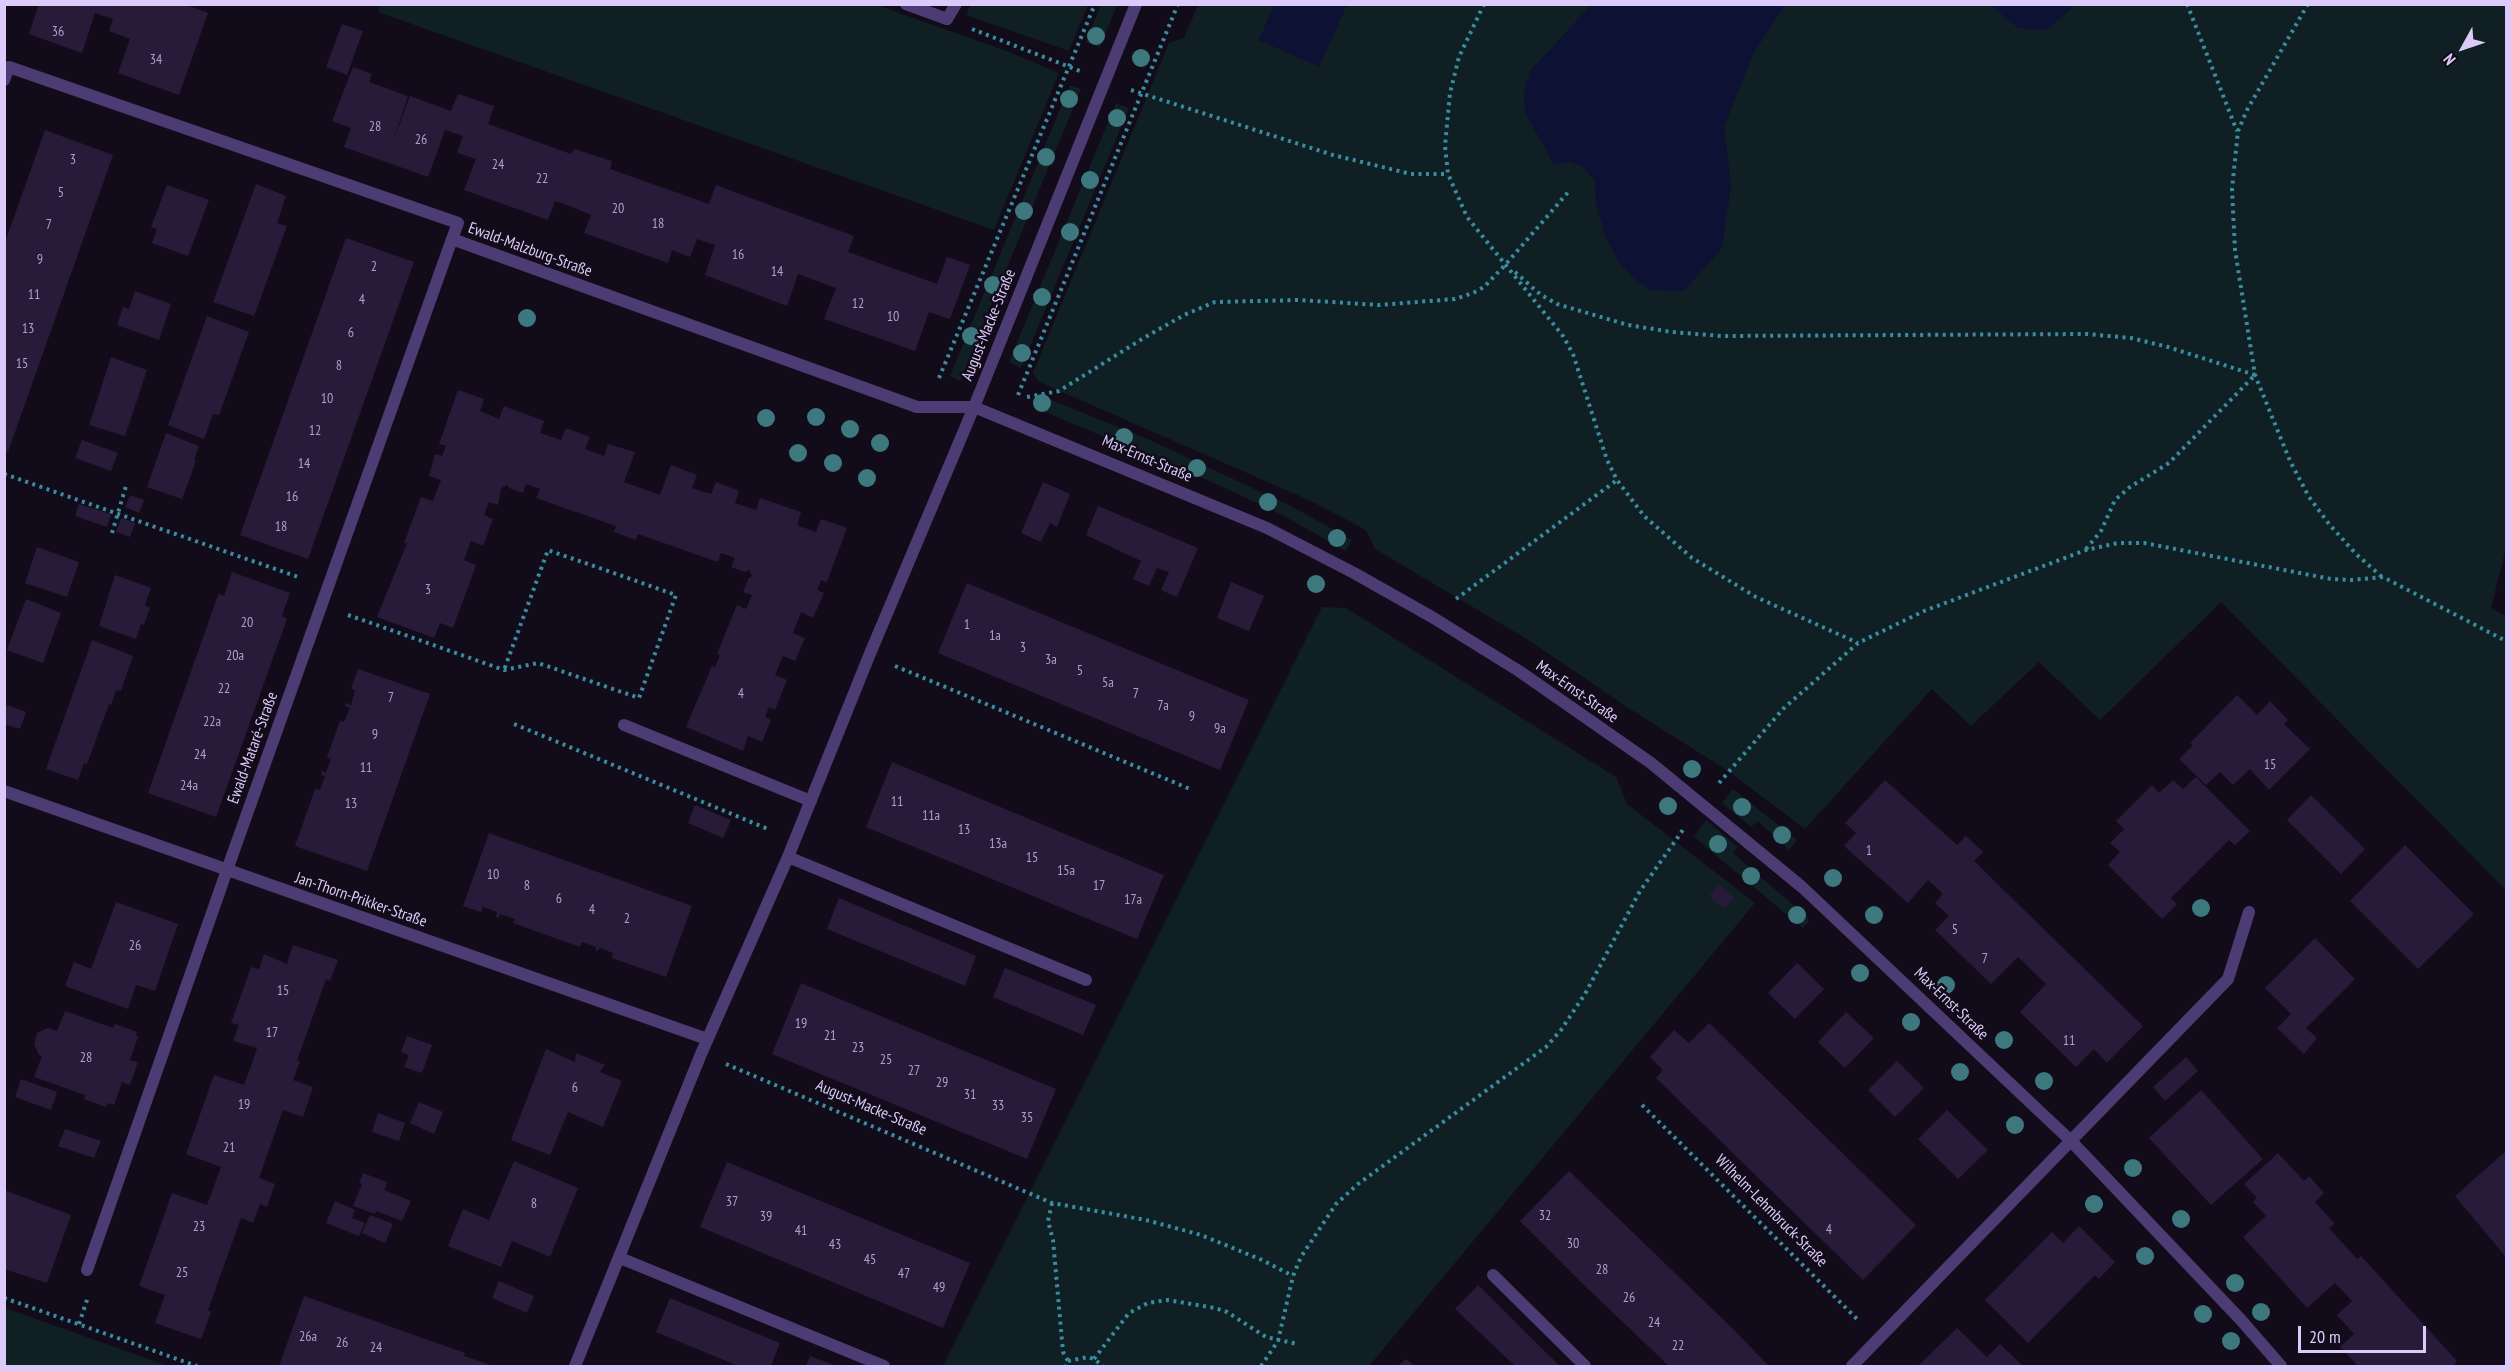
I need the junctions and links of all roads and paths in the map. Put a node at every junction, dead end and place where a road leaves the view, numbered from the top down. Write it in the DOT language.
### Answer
graph roads {
  1 [pos="906,4"];
  2 [pos="956,4"];
  3 [pos="1095,4"];
  4 [pos="1136,4"];
  5 [pos="1178,4"];
  6 [pos="1484,4"];
  7 [pos="2187,4"];
  8 [pos="2308,4"];
  9 [pos="947,20"];
  10 [pos="1069,66"];
  11 [pos="4,80"];
  12 [pos="1103,82"];
  13 [pos="1143,93"];
  14 [pos="2238,131"];
  15 [pos="1448,174"];
  16 [pos="1570,190"];
  17 [pos="452,239"];
  18 [pos="1506,264"];
  19 [pos="2255,375"];
  20 [pos="974,406"];
  21 [pos="927,407"];
  22 [pos="4,474"];
  23 [pos="1617,480"];
  24 [pos="126,486"];
  25 [pos="118,514"];
  26 [pos="112,532"];
  27 [pos="2086,550"];
  28 [pos="2383,578"];
  29 [pos="328,588"];
  30 [pos="321,606"];
  31 [pos="1432,617"];
  32 [pos="2506,641"];
  33 [pos="1858,643"];
  34 [pos="869,656"];
  35 [pos="504,670"];
  36 [pos="514,724"];
  37 [pos="624,725"];
  38 [pos="1190,789"];
  39 [pos="4,791"];
  40 [pos="811,801"];
  41 [pos="1702,804"];
  42 [pos="795,840"];
  43 [pos="788,858"];
  44 [pos="227,870"];
  45 [pos="2249,912"];
  46 [pos="1086,980"];
  47 [pos="707,1039"];
  48 [pos="701,1054"];
  49 [pos="1642,1106"];
  50 [pos="2070,1140"];
  51 [pos="1052,1203"];
  52 [pos="620,1258"];
  53 [pos="87,1270"];
  54 [pos="1493,1275"];
  55 [pos="1293,1276"];
  56 [pos="4,1298"];
  57 [pos="1877,1340"];
  58 [pos="1278,1341"];
  59 [pos="1297,1344"];
  60 [pos="1094,1359"];
  61 [pos="1067,1364"];
  62 [pos="197,1366"];
  63 [pos="575,1366"];
  64 [pos="884,1366"];
  65 [pos="1103,1366"];
  66 [pos="1261,1366"];
  67 [pos="1585,1366"];
  68 [pos="1852,1366"];
  69 [pos="2282,1366"];
  1 -- 9 [label="street"];
  2 -- 9 [label="street"];
  3 -- 10 [label="path"];
  4 -- 12 [label="street, August-Macke-Straße"];
  5 -- 13 [label="path"];
  6 -- 15 [label="path"];
  7 -- 14 [label="path"];
  8 -- 14 [label="path"];
  9 -- 10 [label="path"];
  10 -- 12 [label="path"];
  10 -- 21 [label="path"];
  11 -- 17 [label="street, Ewald-Malzburg-Straße"];
  12 -- 13 [label="path"];
  12 -- 20 [label="street, August-Macke-Straße"];
  13 -- 15 [label="path"];
  13 -- 18 [label="path"];
  14 -- 19 [label="path"];
  15 -- 18 [label="path"];
  16 -- 18 [label="path"];
  17 -- 21 [label="street, Ewald-Malzburg-Straße"];
  17 -- 29 [label="street, Ewald-Mataré-Straße"];
  18 -- 19 [label="path"];
  18 -- 23 [label="path"];
  19 -- 27 [label="path"];
  19 -- 28 [label="path"];
  20 -- 21 [label="street, Ewald-Malzburg-Straße"];
  20 -- 31 [label="street, Max-Ernst-Straße"];
  20 -- 34 [label="street, August-Macke-Straße"];
  22 -- 25 [label="path"];
  23 -- 31 [label="path"];
  23 -- 33 [label="path"];
  24 -- 25 [label="path"];
  25 -- 26 [label="path"];
  25 -- 29 [label="path"];
  27 -- 28 [label="path"];
  27 -- 33 [label="path"];
  28 -- 32 [label="path"];
  29 -- 30 [label="street, Ewald-Mataré-Straße"];
  30 -- 35 [label="path"];
  30 -- 44 [label="street, Ewald-Mataré-Straße"];
  31 -- 41 [label="street, Max-Ernst-Straße"];
  33 -- 41 [label="path"];
  34 -- 38 [label="path"];
  34 -- 40 [label="street, August-Macke-Straße"];
  35 -- 35 [label="path"];
  36 -- 42 [label="path"];
  37 -- 40 [label="street"];
  39 -- 44 [label="street, Jan-Thorn-Prikker-Straße"];
  40 -- 42 [label="street, August-Macke-Straße"];
  41 -- 50 [label="street, Max-Ernst-Straße"];
  41 -- 55 [label="path"];
  42 -- 43 [label="street, August-Macke-Straße"];
  43 -- 46 [label="street"];
  43 -- 47 [label="street, August-Macke-Straße"];
  44 -- 47 [label="street, Jan-Thorn-Prikker-Straße"];
  44 -- 53 [label="street, Ewald-Mataré-Straße"];
  45 -- 50 [label="street"];
  47 -- 48 [label="street, August-Macke-Straße"];
  48 -- 51 [label="path, August-Macke-Straße"];
  48 -- 52 [label="street, August-Macke-Straße"];
  49 -- 57 [label="path, Wilhelm-Lehmbruck-Straße"];
  50 -- 57 [label="street"];
  50 -- 69 [label="street, Max-Ernst-Straße"];
  51 -- 55 [label="path, August-Macke-Straße"];
  51 -- 61 [label="path"];
  52 -- 63 [label="street, August-Macke-Straße"];
  52 -- 64 [label="street"];
  54 -- 67 [label="street"];
  55 -- 58 [label="path"];
  56 -- 62 [label="path"];
  57 -- 68 [label="street"];
  58 -- 59 [label="path"];
  58 -- 60 [label="path"];
  58 -- 66 [label="path"];
  60 -- 61 [label="path"];
  60 -- 65 [label="path"];
}
